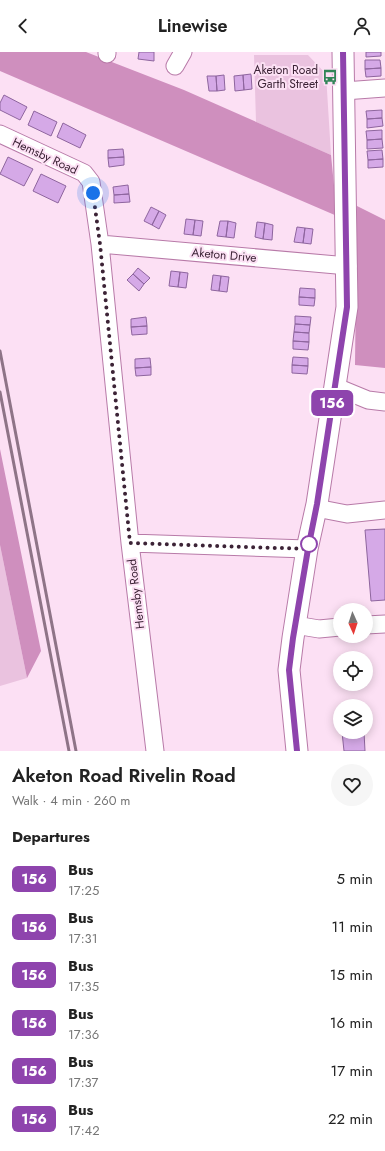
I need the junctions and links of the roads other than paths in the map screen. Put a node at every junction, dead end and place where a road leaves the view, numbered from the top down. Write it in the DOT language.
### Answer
graph roads {
  1 [pos="343,52"];
  2 [pos="385,88"];
  3 [pos="344,90"];
  4 [pos="0,134"];
  5 [pos="100,244"];
  6 [pos="348,266"];
  7 [pos="334,386"];
  8 [pos="385,402"];
  9 [pos="316,508"];
  10 [pos="385,510"];
  11 [pos="130,543"];
  12 [pos="308,549"];
  13 [pos="385,624"];
  14 [pos="295,625"];
  15 [pos="373,625"];
  16 [pos="333,628"];
  17 [pos="155,751"];
  18 [pos="297,751"];
  1 -- 3 [label="main road"];
  2 -- 3 [label="street"];
  3 -- 6 [label="main road"];
  4 -- 5 [label="street, Hemsby Road"];
  5 -- 6 [label="street, Aketon Drive"];
  5 -- 11 [label="street, Hemsby Road"];
  6 -- 7 [label="main road"];
  7 -- 8 [label="street"];
  7 -- 9 [label="main road"];
  9 -- 10 [label="street"];
  9 -- 12 [label="main road"];
  11 -- 12 [label="street"];
  11 -- 17 [label="street, Hemsby Road"];
  12 -- 14 [label="main road"];
  13 -- 15 [label="street"];
  14 -- 16 [label="street"];
  14 -- 18 [label="main road"];
}
